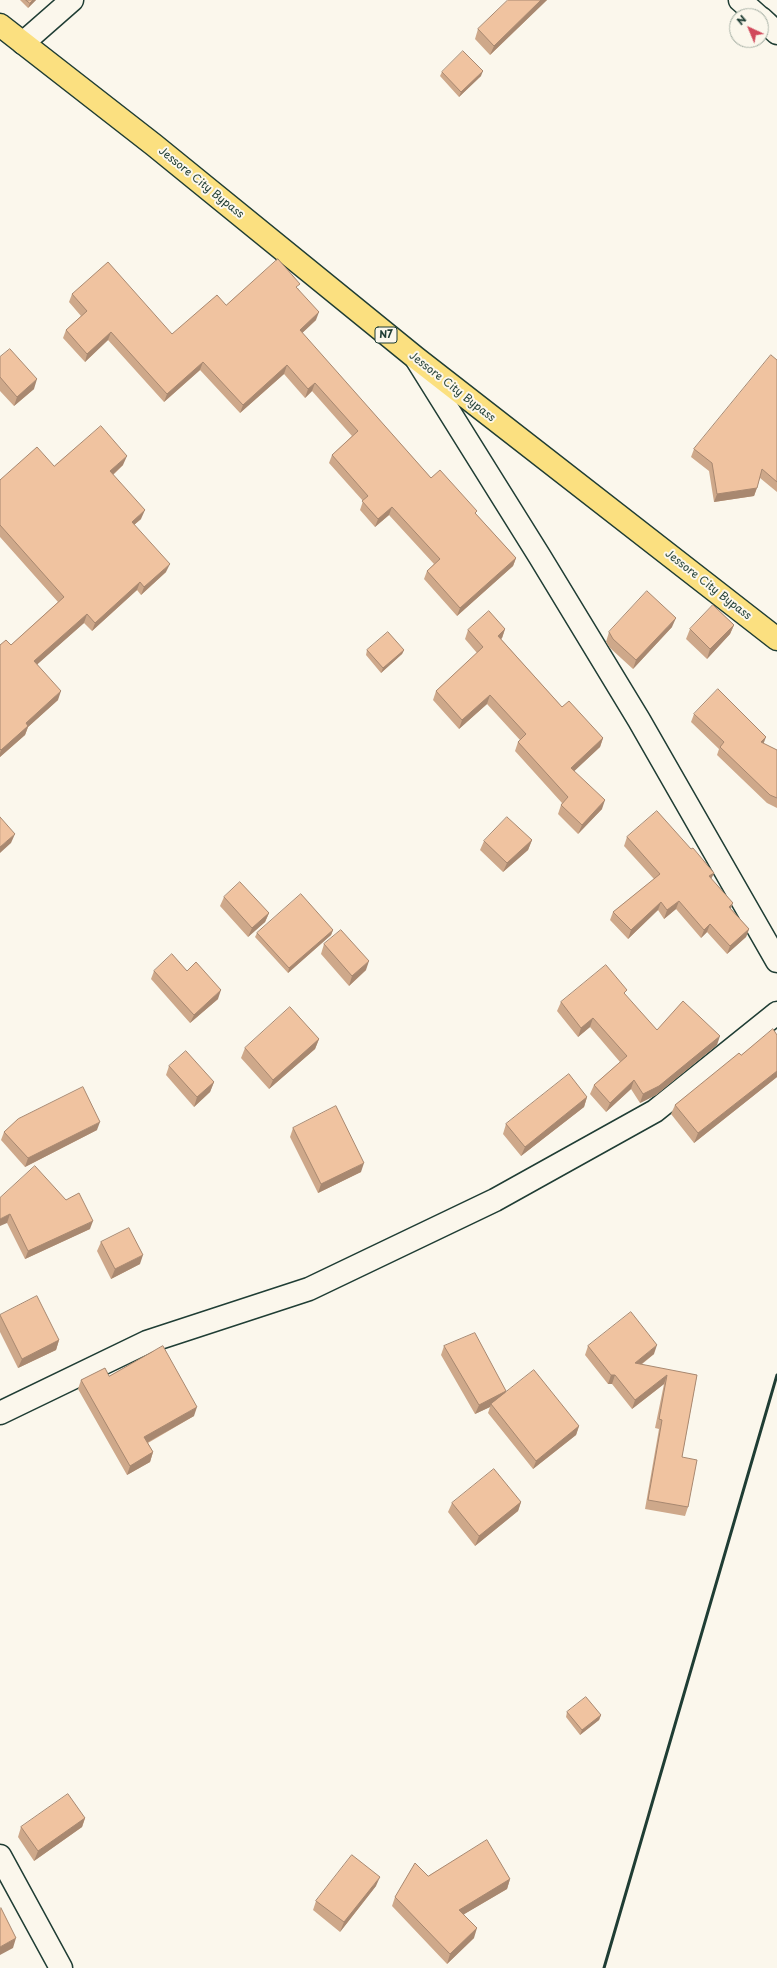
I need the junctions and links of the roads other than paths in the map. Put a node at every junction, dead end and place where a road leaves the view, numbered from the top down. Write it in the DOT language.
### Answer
graph roads {
  1 [pos="72,0"];
  2 [pos="740,0"];
  3 [pos="749,8"];
  4 [pos="0,25"];
  5 [pos="769,26"];
  6 [pos="777,33"];
  7 [pos="23,43"];
  8 [pos="416,358"];
  9 [pos="777,639"];
  10 [pos="777,960"];
  11 [pos="777,1013"];
  12 [pos="0,1413"];
  13 [pos="0,1856"];
  14 [pos="61,1968"];
  1 -- 7 [label="street"];
  2 -- 3 [label="street"];
  4 -- 7 [label="highway, Jessore City Bypass / N7"];
  5 -- 6 [label="street"];
  7 -- 8 [label="highway, Jessore City Bypass / N7"];
  8 -- 9 [label="highway, Jessore City Bypass / N7"];
  8 -- 10 [label="street"];
  11 -- 12 [label="street"];
  13 -- 14 [label="street"];
}
